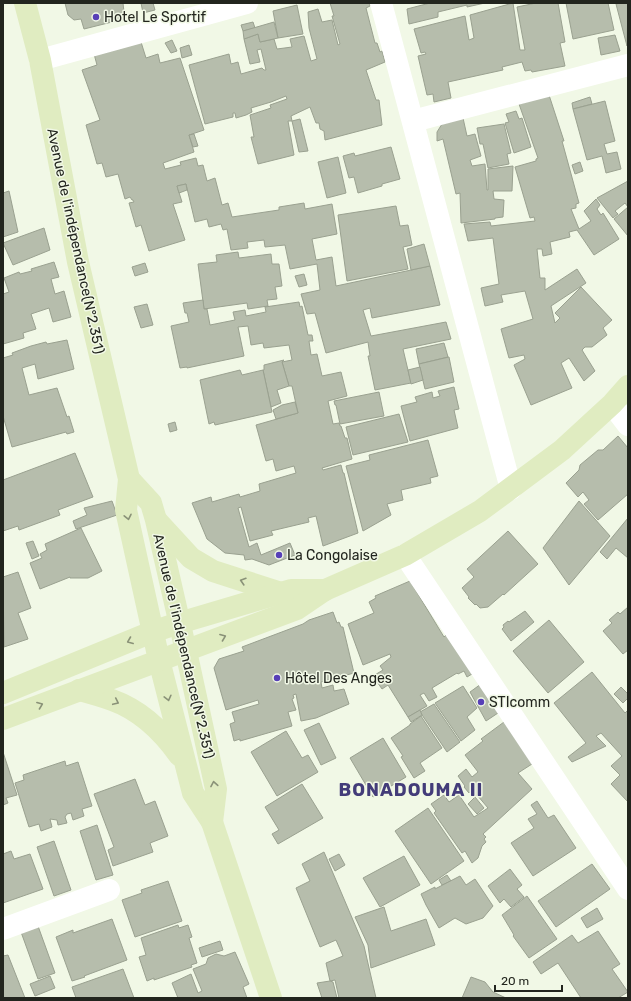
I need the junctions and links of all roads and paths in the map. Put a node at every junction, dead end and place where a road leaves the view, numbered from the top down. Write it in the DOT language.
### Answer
graph roads {
  1 [pos="25,3"];
  2 [pos="247,3"];
  3 [pos="381,3"];
  4 [pos="40,60"];
  5 [pos="628,65"];
  6 [pos="413,121"];
  7 [pos="628,386"];
  8 [pos="612,404"];
  9 [pos="628,425"];
  10 [pos="129,479"];
  11 [pos="511,489"];
  12 [pos="156,520"];
  13 [pos="405,555"];
  14 [pos="325,590"];
  15 [pos="281,593"];
  16 [pos="179,623"];
  17 [pos="152,632"];
  18 [pos="186,651"];
  19 [pos="159,660"];
  20 [pos="79,690"];
  21 [pos="3,693"];
  22 [pos="3,719"];
  23 [pos="186,766"];
  24 [pos="212,822"];
  25 [pos="628,889"];
  26 [pos="108,890"];
  27 [pos="3,930"];
  28 [pos="271,998"];
  1 -- 4 [label="main road, Avenue de l'indépendance(N°2.351)"];
  2 -- 4 [label="street"];
  3 -- 6 [label="street"];
  4 -- 10 [label="main road, Avenue de l'indépendance(N°2.351)"];
  5 -- 6 [label="street"];
  6 -- 11 [label="street"];
  7 -- 8 [label="main road"];
  8 -- 9 [label="street"];
  8 -- 11 [label="main road"];
  10 -- 12 [label="main road, Avenue de l'indépendance(N°2.351)"];
  10 -- 17 [label="main road, Avenue de l'indépendance(N°2.351), one-way"];
  11 -- 13 [label="main road"];
  15 -- 12 [label="main road, one-way"];
  12 -- 16 [label="main road, Avenue de l'indépendance(N°2.351)"];
  13 -- 14 [label="main road"];
  13 -- 25 [label="street"];
  14 -- 15 [label="main road"];
  18 -- 14 [label="main road, one-way"];
  15 -- 16 [label="main road"];
  16 -- 17 [label="main road"];
  16 -- 18 [label="main road, Avenue de l'indépendance(N°2.351)"];
  17 -- 19 [label="main road, Avenue de l'indépendance(N°2.351)"];
  17 -- 21 [label="main road, one-way"];
  18 -- 19 [label="main road"];
  24 -- 18 [label="main road, Avenue de l'indépendance(N°2.351), one-way"];
  19 -- 20 [label="main road"];
  19 -- 23 [label="main road, Avenue de l'indépendance(N°2.351), one-way"];
  22 -- 20 [label="main road, one-way"];
  20 -- 23 [label="main road, one-way"];
  23 -- 24 [label="main road, Avenue de l'indépendance(N°2.351)"];
  24 -- 28 [label="main road, Avenue de l'indépendance(N°2.351)"];
  26 -- 27 [label="street"];
}
